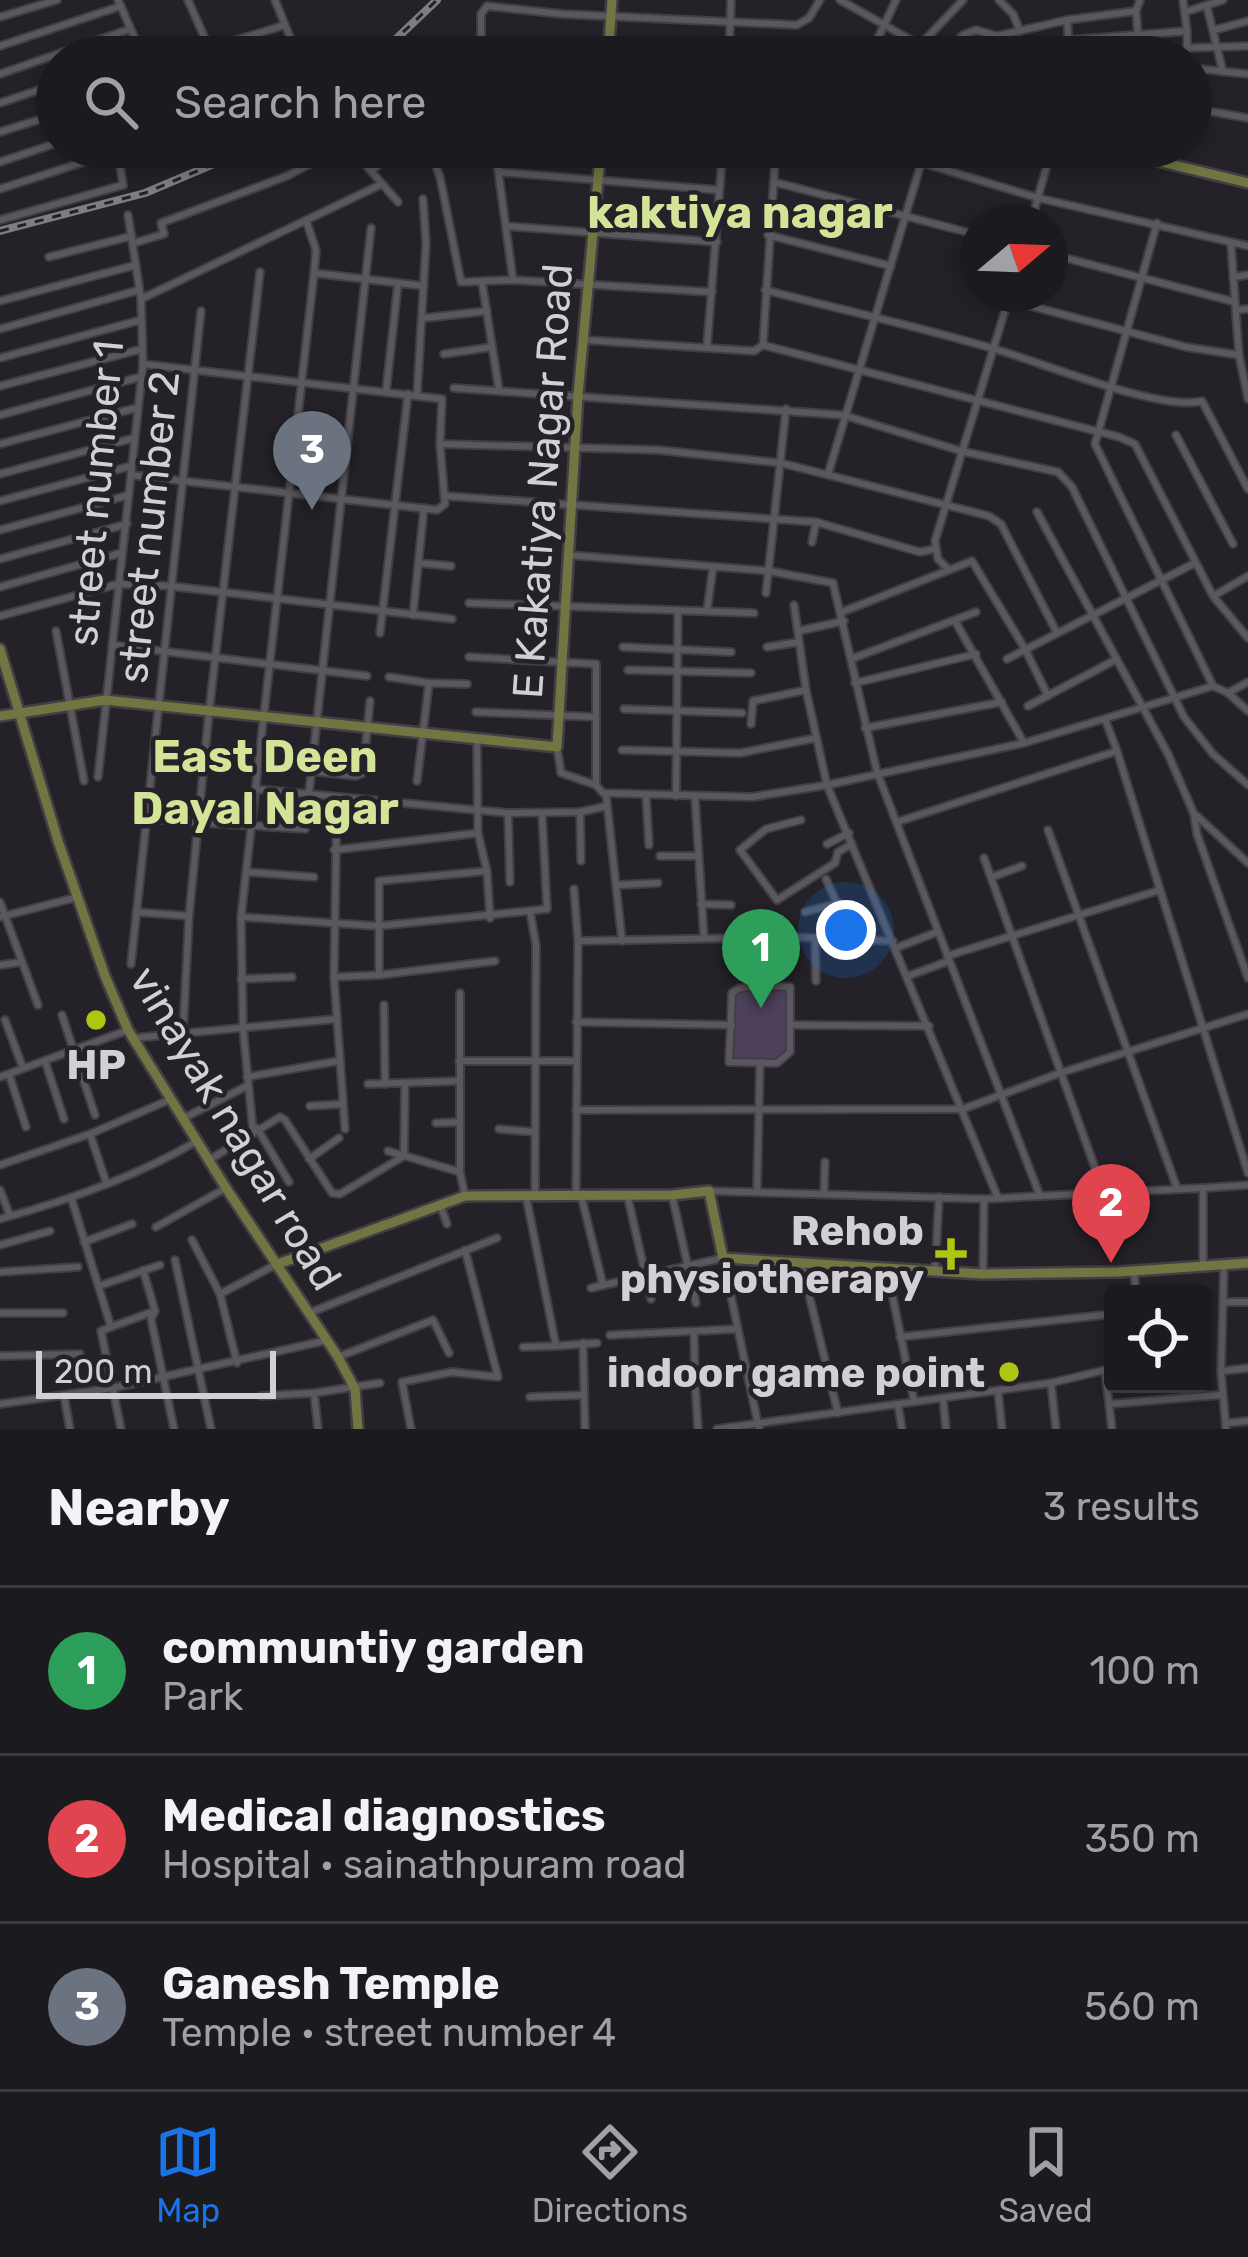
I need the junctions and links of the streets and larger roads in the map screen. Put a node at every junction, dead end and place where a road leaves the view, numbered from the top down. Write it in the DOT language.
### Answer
graph roads {
  1 [pos="57,0"];
  2 [pos="188,0"];
  3 [pos="274,0"];
  4 [pos="612,0"];
  5 [pos="731,0"];
  6 [pos="820,0"];
  7 [pos="840,0"];
  8 [pos="896,0"];
  9 [pos="963,0"];
  10 [pos="999,0"];
  11 [pos="1140,0"];
  12 [pos="1183,0"];
  13 [pos="1222,0"];
  14 [pos="119,3"];
  15 [pos="1207,7"];
  16 [pos="1136,11"];
  17 [pos="1186,12"];
  18 [pos="611,16"];
  19 [pos="0,17"];
  20 [pos="1066,20"];
  21 [pos="1248,21"];
  22 [pos="730,22"];
  23 [pos="285,25"];
  24 [pos="885,25"];
  25 [pos="130,29"];
  26 [pos="1214,29"];
  27 [pos="1020,31"];
  28 [pos="1187,31"];
  29 [pos="1136,32"];
  30 [pos="110,36"];
  31 [pos="133,36"];
  32 [pos="204,36"];
  33 [pos="249,36"];
  34 [pos="289,36"];
  35 [pos="481,36"];
  36 [pos="610,36"];
  37 [pos="730,36"];
  38 [pos="880,36"];
  39 [pos="908,36"];
  40 [pos="929,36"];
  41 [pos="962,36"];
  42 [pos="998,36"];
  43 [pos="998,36"];
  44 [pos="1068,36"];
  45 [pos="1102,36"];
  46 [pos="1137,36"];
  47 [pos="1187,36"];
  48 [pos="0,46"];
  49 [pos="1248,46"];
  50 [pos="1212,50"];
  51 [pos="1219,50"];
  52 [pos="36,62"];
  53 [pos="1212,71"];
  54 [pos="1222,72"];
  55 [pos="0,74"];
  56 [pos="1248,74"];
  57 [pos="36,91"];
  58 [pos="0,103"];
  59 [pos="1212,112"];
  60 [pos="1248,118"];
  61 [pos="36,120"];
  62 [pos="0,132"];
  63 [pos="36,149"];
  64 [pos="0,162"];
  65 [pos="61,168"];
  66 [pos="120,168"];
  67 [pos="303,168"];
  68 [pos="366,168"];
  69 [pos="375,168"];
  70 [pos="437,168"];
  71 [pos="498,168"];
  72 [pos="599,168"];
  73 [pos="721,168"];
  74 [pos="775,168"];
  75 [pos="920,168"];
  76 [pos="941,168"];
  77 [pos="1046,168"];
  78 [pos="1196,168"];
  79 [pos="370,172"];
  80 [pos="499,172"];
  81 [pos="598,178"];
  82 [pos="774,182"];
  83 [pos="1248,183"];
  84 [pos="382,184"];
  85 [pos="0,189"];
  86 [pos="719,190"];
  87 [pos="1038,198"];
  88 [pos="423,199"];
  89 [pos="398,202"];
  90 [pos="1036,204"];
  91 [pos="908,214"];
  92 [pos="128,215"];
  93 [pos="0,220"];
  94 [pos="306,220"];
  95 [pos="1157,223"];
  96 [pos="506,226"];
  97 [pos="371,228"];
  98 [pos="960,230"];
  99 [pos="594,233"];
  100 [pos="769,235"];
  101 [pos="133,240"];
  102 [pos="717,242"];
  103 [pos="1231,244"];
  104 [pos="1248,246"];
  105 [pos="49,257"];
  106 [pos="1068,258"];
  107 [pos="136,265"];
  108 [pos="891,266"];
  109 [pos="260,272"];
  110 [pos="314,273"];
  111 [pos="1248,275"];
  112 [pos="1142,276"];
  113 [pos="1233,277"];
  114 [pos="366,280"];
  115 [pos="513,280"];
  116 [pos="482,282"];
  117 [pos="398,284"];
  118 [pos="589,284"];
  119 [pos="425,286"];
  120 [pos="765,290"];
  121 [pos="712,292"];
  122 [pos="140,294"];
  123 [pos="0,301"];
  124 [pos="1235,306"];
  125 [pos="1248,309"];
  126 [pos="201,311"];
  127 [pos="487,311"];
  128 [pos="1005,312"];
  129 [pos="1061,312"];
  130 [pos="423,318"];
  131 [pos="875,318"];
  132 [pos="141,320"];
  133 [pos="0,329"];
  134 [pos="1126,331"];
  135 [pos="585,340"];
  136 [pos="763,344"];
  137 [pos="492,346"];
  138 [pos="706,348"];
  139 [pos="994,348"];
  140 [pos="142,349"];
  141 [pos="1242,351"];
  142 [pos="444,354"];
  143 [pos="0,358"];
  144 [pos="142,364"];
  145 [pos="860,367"];
  146 [pos="196,371"];
  147 [pos="140,376"];
  148 [pos="248,377"];
  149 [pos="302,383"];
  150 [pos="0,386"];
  151 [pos="1110,386"];
  152 [pos="454,388"];
  153 [pos="353,390"];
  154 [pos="499,390"];
  155 [pos="386,392"];
  156 [pos="412,394"];
  157 [pos="578,395"];
  158 [pos="1248,399"];
  159 [pos="980,402"];
  160 [pos="137,407"];
  161 [pos="786,410"];
  162 [pos="0,415"];
  163 [pos="843,415"];
  164 [pos="1098,434"];
  165 [pos="1176,435"];
  166 [pos="134,438"];
  167 [pos="440,443"];
  168 [pos="0,444"];
  169 [pos="575,448"];
  170 [pos="962,451"];
  171 [pos="782,463"];
  172 [pos="131,471"];
  173 [pos="828,472"];
  174 [pos="0,474"];
  175 [pos="185,479"];
  176 [pos="237,484"];
  177 [pos="290,490"];
  178 [pos="1248,490"];
  179 [pos="129,495"];
  180 [pos="446,496"];
  181 [pos="341,498"];
  182 [pos="0,501"];
  183 [pos="572,502"];
  184 [pos="396,504"];
  185 [pos="945,507"];
  186 [pos="424,508"];
  187 [pos="1037,512"];
  188 [pos="774,518"];
  189 [pos="816,522"];
  190 [pos="127,524"];
  191 [pos="0,530"];
  192 [pos="812,542"];
  193 [pos="1233,544"];
  194 [pos="934,549"];
  195 [pos="121,554"];
  196 [pos="568,555"];
  197 [pos="0,560"];
  198 [pos="418,562"];
  199 [pos="1195,563"];
  200 [pos="451,566"];
  201 [pos="713,566"];
  202 [pos="948,569"];
  203 [pos="769,571"];
  204 [pos="1248,576"];
  205 [pos="1160,580"];
  206 [pos="118,584"];
  207 [pos="170,586"];
  208 [pos="0,587"];
  209 [pos="224,593"];
  210 [pos="766,593"];
  211 [pos="1128,596"];
  212 [pos="1214,596"];
  213 [pos="277,599"];
  214 [pos="469,603"];
  215 [pos="328,605"];
  216 [pos="794,605"];
  217 [pos="564,608"];
  218 [pos="678,610"];
  219 [pos="707,611"];
  220 [pos="382,612"];
  221 [pos="976,612"];
  222 [pos="754,613"];
  223 [pos="413,615"];
  224 [pos="0,616"];
  225 [pos="1092,616"];
  226 [pos="843,617"];
  227 [pos="452,619"];
  228 [pos="955,621"];
  229 [pos="1244,628"];
  230 [pos="56,631"];
  231 [pos="798,631"];
  232 [pos="380,633"];
  233 [pos="1058,633"];
  234 [pos="1248,638"];
  235 [pos="799,642"];
  236 [pos="112,644"];
  237 [pos="623,647"];
  238 [pos="767,647"];
  239 [pos="679,648"];
  240 [pos="0,649"];
  241 [pos="1025,649"];
  242 [pos="164,651"];
  243 [pos="730,652"];
  244 [pos="976,655"];
  245 [pos="470,656"];
  246 [pos="215,658"];
  247 [pos="851,659"];
  248 [pos="1007,659"];
  249 [pos="1117,659"];
  250 [pos="562,660"];
  251 [pos="269,664"];
  252 [pos="321,670"];
  253 [pos="628,670"];
  254 [pos="678,672"];
  255 [pos="751,673"];
  256 [pos="367,676"];
  257 [pos="389,677"];
  258 [pos="1248,682"];
  259 [pos="429,683"];
  260 [pos="855,683"];
  261 [pos="467,684"];
  262 [pos="1213,686"];
  263 [pos="806,690"];
  264 [pos="1228,693"];
  265 [pos="1048,696"];
  266 [pos="1175,696"];
  267 [pos="105,700"];
  268 [pos="370,701"];
  269 [pos="1002,702"];
  270 [pos="70,705"];
  271 [pos="1028,706"];
  272 [pos="158,707"];
  273 [pos="1141,708"];
  274 [pos="624,709"];
  275 [pos="677,711"];
  276 [pos="1248,711"];
  277 [pos="209,712"];
  278 [pos="476,712"];
  279 [pos="18,713"];
  280 [pos="558,713"];
  281 [pos="742,713"];
  282 [pos="0,716"];
  283 [pos="596,717"];
  284 [pos="262,718"];
  285 [pos="1105,719"];
  286 [pos="314,723"];
  287 [pos="751,724"];
  288 [pos="368,728"];
  289 [pos="865,728"];
  290 [pos="422,734"];
  291 [pos="817,738"];
  292 [pos="477,740"];
  293 [pos="1024,743"];
  294 [pos="557,747"];
  295 [pos="622,750"];
  296 [pos="1117,751"];
  297 [pos="677,752"];
  298 [pos="311,771"];
  299 [pos="877,772"];
  300 [pos="98,777"];
  301 [pos="84,781"];
  302 [pos="417,781"];
  303 [pos="596,785"];
  304 [pos="827,785"];
  305 [pos="1248,785"];
  306 [pos="255,789"];
  307 [pos="308,794"];
  308 [pos="607,794"];
  309 [pos="646,795"];
  310 [pos="676,796"];
  311 [pos="695,797"];
  312 [pos="337,798"];
  313 [pos="607,806"];
  314 [pos="478,812"];
  315 [pos="580,812"];
  316 [pos="508,813"];
  317 [pos="542,813"];
  318 [pos="1194,814"];
  319 [pos="146,818"];
  320 [pos="801,820"];
  321 [pos="897,822"];
  322 [pos="198,824"];
  323 [pos="251,826"];
  324 [pos="1048,830"];
  325 [pos="478,833"];
  326 [pos="849,833"];
  327 [pos="853,843"];
  328 [pos="827,844"];
  329 [pos="649,845"];
  330 [pos="334,850"];
  331 [pos="660,856"];
  332 [pos="696,856"];
  333 [pos="984,858"];
  334 [pos="581,861"];
  335 [pos="1248,863"];
  336 [pos="1022,866"];
  337 [pos="246,872"];
  338 [pos="488,872"];
  339 [pos="991,877"];
  340 [pos="314,878"];
  341 [pos="826,879"];
  342 [pos="510,882"];
  343 [pos="658,883"];
  344 [pos="616,884"];
  345 [pos="574,889"];
  346 [pos="1160,890"];
  347 [pos="79,896"];
  348 [pos="0,902"];
  349 [pos="839,903"];
  350 [pos="701,904"];
  351 [pos="731,905"];
  352 [pos="530,911"];
  353 [pos="136,912"];
  354 [pos="805,913"];
  355 [pos="1076,915"];
  356 [pos="189,916"];
  357 [pos="3,917"];
  358 [pos="241,917"];
  359 [pos="490,918"];
  360 [pos="333,925"];
  361 [pos="378,926"];
  362 [pos="938,932"];
  363 [pos="1012,934"];
  364 [pos="704,938"];
  365 [pos="763,938"];
  366 [pos="815,938"];
  367 [pos="853,940"];
  368 [pos="578,941"];
  369 [pos="622,941"];
  370 [pos="894,944"];
  371 [pos="948,958"];
  372 [pos="495,961"];
  373 [pos="22,962"];
  374 [pos="0,964"];
  375 [pos="131,964"];
  376 [pos="379,975"];
  377 [pos="908,976"];
  378 [pos="292,977"];
  379 [pos="334,977"];
  380 [pos="1248,978"];
  381 [pos="241,979"];
  382 [pos="816,981"];
  383 [pos="764,986"];
  384 [pos="460,993"];
  385 [pos="38,1005"];
  386 [pos="384,1005"];
  387 [pos="1248,1014"];
  388 [pos="62,1015"];
  389 [pos="336,1019"];
  390 [pos="5,1020"];
  391 [pos="576,1022"];
  392 [pos="732,1025"];
  393 [pos="790,1025"];
  394 [pos="929,1026"];
  395 [pos="243,1028"];
  396 [pos="1202,1029"];
  397 [pos="183,1032"];
  398 [pos="131,1034"];
  399 [pos="74,1051"];
  400 [pos="1126,1054"];
  401 [pos="340,1060"];
  402 [pos="534,1060"];
  403 [pos="45,1061"];
  404 [pos="459,1061"];
  405 [pos="576,1061"];
  406 [pos="760,1063"];
  407 [pos="23,1068"];
  408 [pos="9,1073"];
  409 [pos="1060,1073"];
  410 [pos="0,1077"];
  411 [pos="459,1081"];
  412 [pos="247,1082"];
  413 [pos="405,1083"];
  414 [pos="368,1084"];
  415 [pos="385,1084"];
  416 [pos="1002,1094"];
  417 [pos="172,1099"];
  418 [pos="343,1104"];
  419 [pos="310,1106"];
  420 [pos="963,1108"];
  421 [pos="576,1110"];
  422 [pos="759,1110"];
  423 [pos="94,1114"];
  424 [pos="184,1118"];
  425 [pos="64,1119"];
  426 [pos="460,1122"];
  427 [pos="436,1123"];
  428 [pos="26,1127"];
  429 [pos="499,1129"];
  430 [pos="255,1130"];
  431 [pos="345,1130"];
  432 [pos="535,1132"];
  433 [pos="90,1134"];
  434 [pos="339,1138"];
  435 [pos="198,1140"];
  436 [pos="388,1150"];
  437 [pos="404,1156"];
  438 [pos="309,1159"];
  439 [pos="209,1160"];
  440 [pos="824,1162"];
  441 [pos="0,1165"];
  442 [pos="460,1172"];
  443 [pos="1248,1173"];
  444 [pos="106,1182"];
  445 [pos="289,1182"];
  446 [pos="1248,1185"];
  447 [pos="226,1188"];
  448 [pos="1203,1188"];
  449 [pos="1177,1189"];
  450 [pos="0,1190"];
  451 [pos="757,1190"];
  452 [pos="709,1191"];
  453 [pos="824,1192"];
  454 [pos="627,1194"];
  455 [pos="1104,1194"];
  456 [pos="579,1195"];
  457 [pos="672,1195"];
  458 [pos="465,1196"];
  459 [pos="1040,1196"];
  460 [pos="71,1197"];
  461 [pos="531,1197"];
  462 [pos="939,1197"];
  463 [pos="998,1198"];
  464 [pos="984,1199"];
  465 [pos="439,1204"];
  466 [pos="10,1216"];
  467 [pos="0,1220"];
  468 [pos="132,1224"];
  469 [pos="447,1224"];
  470 [pos="156,1227"];
  471 [pos="50,1231"];
  472 [pos="497,1238"];
  473 [pos="192,1240"];
  474 [pos="84,1242"];
  475 [pos="0,1245"];
  476 [pos="465,1250"];
  477 [pos="723,1258"];
  478 [pos="175,1260"];
  479 [pos="801,1262"];
  480 [pos="1248,1263"];
  481 [pos="278,1264"];
  482 [pos="160,1265"];
  483 [pos="1224,1265"];
  484 [pos="685,1266"];
  485 [pos="78,1267"];
  486 [pos="1203,1268"];
  487 [pos="887,1269"];
  488 [pos="143,1270"];
  489 [pos="935,1271"];
  490 [pos="1134,1271"];
  491 [pos="0,1272"];
  492 [pos="647,1274"];
  493 [pos="983,1274"];
  494 [pos="603,1285"];
  495 [pos="1135,1285"];
  496 [pos="98,1286"];
  497 [pos="591,1288"];
  498 [pos="220,1294"];
  499 [pos="651,1299"];
  500 [pos="1248,1302"];
  501 [pos="696,1303"];
  502 [pos="1225,1303"];
  503 [pos="155,1311"];
  504 [pos="0,1312"];
  505 [pos="63,1313"];
  506 [pos="309,1313"];
  507 [pos="1104,1316"];
  508 [pos="111,1327"];
  509 [pos="738,1329"];
  510 [pos="694,1332"];
  511 [pos="610,1335"];
  512 [pos="900,1337"];
  513 [pos="324,1341"];
  514 [pos="583,1343"];
  515 [pos="597,1343"];
  516 [pos="556,1346"];
  517 [pos="523,1348"];
  518 [pos="449,1353"];
  519 [pos="80,1354"];
  520 [pos="0,1356"];
  521 [pos="338,1357"];
  522 [pos="236,1363"];
  523 [pos="200,1369"];
  524 [pos="1248,1369"];
  525 [pos="1104,1370"];
  526 [pos="1221,1371"];
  527 [pos="164,1376"];
  528 [pos="726,1377"];
  529 [pos="380,1382"];
  530 [pos="694,1382"];
  531 [pos="1051,1383"];
  532 [pos="610,1386"];
  533 [pos="113,1388"];
  534 [pos="355,1388"];
  535 [pos="998,1390"];
  536 [pos="1110,1393"];
  537 [pos="314,1394"];
  538 [pos="584,1395"];
  539 [pos="1221,1395"];
  540 [pos="64,1396"];
  541 [pos="261,1396"];
  542 [pos="530,1397"];
  543 [pos="943,1398"];
  544 [pos="914,1402"];
  545 [pos="0,1404"];
  546 [pos="1110,1404"];
  547 [pos="898,1405"];
  548 [pos="838,1413"];
  549 [pos="805,1418"];
  550 [pos="1248,1421"];
  551 [pos="759,1426"];
  552 [pos="1226,1426"];
  553 [pos="736,1428"];
  554 [pos="70,1429"];
  555 [pos="121,1429"];
  556 [pos="174,1429"];
  557 [pos="212,1429"];
  558 [pos="318,1429"];
  559 [pos="358,1429"];
  560 [pos="410,1429"];
  561 [pos="585,1429"];
  562 [pos="698,1429"];
  563 [pos="717,1429"];
  564 [pos="806,1429"];
  565 [pos="902,1429"];
  566 [pos="946,1429"];
  567 [pos="1001,1429"];
  568 [pos="1055,1429"];
  569 [pos="1112,1429"];
  1 -- 19 [label="street"];
  2 -- 32 [label="street"];
  3 -- 23 [label="street"];
  4 -- 18 [label="street"];
  5 -- 22 [label="street"];
  6 -- 22 [label="street"];
  7 -- 24 [label="street"];
  8 -- 24 [label="street"];
  9 -- 40 [label="street"];
  10 -- 27 [label="street"];
  11 -- 16 [label="street"];
  12 -- 17 [label="street"];
  13 -- 15 [label="street"];
  14 -- 25 [label="street"];
  14 -- 48 [label="street"];
  15 -- 17 [label="street"];
  15 -- 26 [label="street"];
  16 -- 20 [label="street"];
  16 -- 29 [label="street"];
  17 -- 28 [label="street"];
  18 -- 22 [label="street"];
  18 -- 35 [label="street"];
  18 -- 36 [label="street"];
  20 -- 27 [label="street"];
  20 -- 44 [label="street"];
  21 -- 26 [label="street"];
  22 -- 37 [label="street"];
  23 -- 33 [label="street"];
  23 -- 34 [label="street"];
  24 -- 38 [label="street"];
  24 -- 39 [label="street"];
  25 -- 30 [label="street"];
  25 -- 31 [label="street"];
  26 -- 51 [label="street"];
  27 -- 43 [label="street"];
  28 -- 29 [label="street"];
  28 -- 47 [label="street"];
  29 -- 45 [label="street"];
  29 -- 46 [label="street"];
  41 -- 42 [label="street"];
  49 -- 51 [label="street"];
  50 -- 51 [label="street"];
  51 -- 54 [label="street"];
  52 -- 55 [label="street"];
  53 -- 54 [label="street"];
  54 -- 56 [label="street"];
  57 -- 58 [label="street"];
  59 -- 60 [label="street"];
  61 -- 62 [label="street"];
  63 -- 64 [label="street"];
  65 -- 85 [label="street"];
  66 -- 93 [label="street"];
  67 -- 101 [label="street"];
  68 -- 79 [label="street"];
  69 -- 79 [label="street"];
  70 -- 116 [label="street"];
  71 -- 80 [label="street"];
  72 -- 81 [label="street, E Kakatiya Nagar Road"];
  73 -- 86 [label="street"];
  74 -- 82 [label="street"];
  75 -- 91 [label="street"];
  76 -- 87 [label="street"];
  77 -- 87 [label="street"];
  78 -- 83 [label="street"];
  79 -- 84 [label="street"];
  80 -- 81 [label="street"];
  80 -- 96 [label="street"];
  81 -- 86 [label="street"];
  81 -- 99 [label="street, E Kakatiya Nagar Road"];
  82 -- 91 [label="street"];
  82 -- 100 [label="street"];
  84 -- 89 [label="street"];
  84 -- 94 [label="street"];
  86 -- 102 [label="street"];
  87 -- 90 [label="street"];
  87 -- 95 [label="street"];
  88 -- 119 [label="street"];
  91 -- 98 [label="street"];
  91 -- 108 [label="street"];
  92 -- 101 [label="street, street number 1"];
  94 -- 110 [label="street"];
  94 -- 122 [label="street"];
  95 -- 103 [label="street"];
  95 -- 112 [label="street"];
  96 -- 99 [label="street"];
  96 -- 115 [label="street"];
  97 -- 114 [label="street"];
  99 -- 102 [label="street"];
  99 -- 118 [label="street, E Kakatiya Nagar Road"];
  100 -- 108 [label="street"];
  100 -- 120 [label="street"];
  101 -- 105 [label="street"];
  101 -- 107 [label="street, street number 1"];
  102 -- 121 [label="street"];
  103 -- 104 [label="street"];
  103 -- 113 [label="street"];
  106 -- 112 [label="street"];
  107 -- 122 [label="street, street number 1"];
  107 -- 123 [label="street"];
  108 -- 131 [label="street"];
  109 -- 148 [label="street"];
  110 -- 114 [label="street"];
  110 -- 149 [label="street"];
  111 -- 113 [label="street"];
  112 -- 124 [label="street"];
  112 -- 134 [label="street"];
  113 -- 124 [label="street"];
  114 -- 117 [label="street"];
  114 -- 153 [label="street"];
  115 -- 116 [label="street"];
  115 -- 118 [label="street"];
  116 -- 127 [label="street"];
  117 -- 119 [label="street"];
  117 -- 155 [label="street"];
  118 -- 121 [label="street"];
  118 -- 135 [label="street, E Kakatiya Nagar Road"];
  119 -- 130 [label="street"];
  120 -- 131 [label="street"];
  120 -- 136 [label="street"];
  121 -- 138 [label="street"];
  122 -- 132 [label="street, street number 1"];
  122 -- 133 [label="street"];
  124 -- 125 [label="street"];
  124 -- 141 [label="street"];
  126 -- 146 [label="street, street number 2"];
  127 -- 130 [label="street"];
  127 -- 137 [label="street"];
  128 -- 139 [label="street"];
  129 -- 134 [label="street"];
  130 -- 156 [label="street"];
  131 -- 139 [label="street"];
  131 -- 145 [label="street"];
  132 -- 140 [label="street, street number 1"];
  132 -- 143 [label="street"];
  134 -- 141 [label="street"];
  134 -- 151 [label="street"];
  135 -- 138 [label="street"];
  135 -- 157 [label="street, E Kakatiya Nagar Road"];
  136 -- 138 [label="street"];
  136 -- 145 [label="street"];
  137 -- 142 [label="street"];
  137 -- 154 [label="street"];
  139 -- 151 [label="street"];
  139 -- 159 [label="street"];
  140 -- 144 [label="street, street number 1"];
  140 -- 150 [label="street"];
  141 -- 158 [label="street"];
  144 -- 146 [label="street"];
  144 -- 147 [label="street, street number 1"];
  145 -- 159 [label="street"];
  145 -- 163 [label="street"];
  146 -- 148 [label="street"];
  146 -- 175 [label="street, street number 2"];
  147 -- 160 [label="street, street number 1"];
  147 -- 162 [label="street"];
  148 -- 149 [label="street"];
  148 -- 176 [label="street"];
  149 -- 153 [label="street"];
  149 -- 177 [label="street"];
  151 -- 164 [label="street"];
  151 -- 178 [label="street"];
  152 -- 154 [label="street"];
  153 -- 155 [label="street"];
  153 -- 181 [label="street"];
  154 -- 157 [label="street"];
  155 -- 156 [label="street"];
  156 -- 167 [label="street"];
  156 -- 184 [label="street"];
  157 -- 161 [label="street"];
  157 -- 169 [label="street, E Kakatiya Nagar Road"];
  159 -- 164 [label="street"];
  159 -- 170 [label="street"];
  160 -- 166 [label="street, street number 1"];
  160 -- 168 [label="street"];
  161 -- 163 [label="street"];
  161 -- 171 [label="street"];
  163 -- 170 [label="street"];
  163 -- 173 [label="street"];
  164 -- 199 [label="street"];
  164 -- 205 [label="street"];
  165 -- 193 [label="street"];
  166 -- 172 [label="street, street number 1"];
  166 -- 174 [label="street"];
  167 -- 169 [label="street"];
  167 -- 180 [label="street"];
  169 -- 171 [label="street"];
  169 -- 183 [label="street, E Kakatiya Nagar Road"];
  170 -- 185 [label="street"];
  170 -- 211 [label="street"];
  171 -- 173 [label="street"];
  171 -- 188 [label="street"];
  172 -- 175 [label="street"];
  172 -- 179 [label="street, street number 1"];
  172 -- 182 [label="street"];
  173 -- 185 [label="street"];
  175 -- 176 [label="street"];
  175 -- 207 [label="street, street number 2"];
  176 -- 177 [label="street"];
  176 -- 209 [label="street"];
  177 -- 181 [label="street"];
  177 -- 213 [label="street"];
  179 -- 190 [label="street, street number 1"];
  179 -- 191 [label="street"];
  180 -- 183 [label="street"];
  180 -- 186 [label="street"];
  181 -- 184 [label="street"];
  181 -- 215 [label="street"];
  183 -- 188 [label="street"];
  183 -- 196 [label="street, E Kakatiya Nagar Road"];
  184 -- 186 [label="street"];
  184 -- 220 [label="street"];
  185 -- 194 [label="street"];
  185 -- 233 [label="street"];
  186 -- 198 [label="street"];
  187 -- 225 [label="street"];
  188 -- 189 [label="street"];
  188 -- 203 [label="street"];
  189 -- 192 [label="street"];
  189 -- 194 [label="street"];
  190 -- 195 [label="street, street number 1"];
  190 -- 197 [label="street"];
  194 -- 202 [label="street"];
  195 -- 206 [label="street, street number 1"];
  195 -- 208 [label="street"];
  196 -- 201 [label="street"];
  196 -- 217 [label="street, E Kakatiya Nagar Road"];
  198 -- 200 [label="street"];
  198 -- 223 [label="street"];
  199 -- 205 [label="street"];
  199 -- 212 [label="street"];
  201 -- 203 [label="street"];
  201 -- 219 [label="street"];
  202 -- 226 [label="street"];
  202 -- 241 [label="street"];
  203 -- 210 [label="street"];
  203 -- 226 [label="street"];
  204 -- 212 [label="street"];
  205 -- 211 [label="street"];
  205 -- 262 [label="street"];
  206 -- 207 [label="street"];
  206 -- 224 [label="street"];
  206 -- 236 [label="street, street number 1"];
  207 -- 209 [label="street"];
  207 -- 242 [label="street, street number 2"];
  209 -- 213 [label="street"];
  209 -- 246 [label="street"];
  211 -- 225 [label="street"];
  211 -- 266 [label="street"];
  212 -- 229 [label="street"];
  213 -- 215 [label="street"];
  213 -- 251 [label="street"];
  214 -- 217 [label="street"];
  215 -- 220 [label="street"];
  215 -- 252 [label="street"];
  216 -- 231 [label="street"];
  217 -- 218 [label="street"];
  217 -- 250 [label="street, E Kakatiya Nagar Road"];
  218 -- 219 [label="street"];
  218 -- 239 [label="street"];
  219 -- 222 [label="street"];
  220 -- 223 [label="street"];
  220 -- 232 [label="street"];
  221 -- 228 [label="street"];
  223 -- 227 [label="street"];
  225 -- 233 [label="street"];
  225 -- 249 [label="street"];
  226 -- 231 [label="street"];
  226 -- 247 [label="street"];
  228 -- 244 [label="street"];
  228 -- 247 [label="street"];
  229 -- 234 [label="street"];
  230 -- 270 [label="street"];
  231 -- 235 [label="street"];
  233 -- 241 [label="street"];
  235 -- 238 [label="street"];
  235 -- 263 [label="street"];
  236 -- 242 [label="street"];
  236 -- 267 [label="street, street number 1"];
  237 -- 239 [label="street"];
  239 -- 243 [label="street"];
  239 -- 254 [label="street"];
  240 -- 279 [label="street, vinayak nagar road"];
  241 -- 248 [label="street"];
  241 -- 265 [label="street"];
  242 -- 246 [label="street"];
  242 -- 272 [label="street, street number 2"];
  244 -- 260 [label="street"];
  244 -- 269 [label="street"];
  245 -- 250 [label="street"];
  246 -- 251 [label="street"];
  246 -- 277 [label="street"];
  247 -- 260 [label="street"];
  249 -- 265 [label="street"];
  249 -- 273 [label="street"];
  250 -- 280 [label="street, E Kakatiya Nagar Road"];
  250 -- 283 [label="street"];
  251 -- 252 [label="street"];
  251 -- 284 [label="street"];
  252 -- 256 [label="street"];
  252 -- 286 [label="street"];
  253 -- 254 [label="street"];
  254 -- 255 [label="street"];
  254 -- 275 [label="street"];
  257 -- 259 [label="street"];
  258 -- 264 [label="street"];
  259 -- 261 [label="street"];
  259 -- 290 [label="street"];
  260 -- 289 [label="street"];
  262 -- 264 [label="street"];
  262 -- 266 [label="street"];
  263 -- 287 [label="street"];
  263 -- 291 [label="street"];
  264 -- 276 [label="street"];
  265 -- 271 [label="street"];
  266 -- 273 [label="street"];
  266 -- 305 [label="street"];
  267 -- 270 [label="street"];
  267 -- 272 [label="street"];
  267 -- 300 [label="street, street number 1"];
  268 -- 288 [label="street"];
  269 -- 289 [label="street"];
  269 -- 293 [label="street"];
  270 -- 279 [label="street"];
  270 -- 301 [label="street"];
  272 -- 277 [label="street"];
  272 -- 319 [label="street, street number 2"];
  273 -- 285 [label="street"];
  273 -- 318 [label="street"];
  274 -- 275 [label="street"];
  275 -- 281 [label="street"];
  275 -- 297 [label="street"];
  277 -- 284 [label="street"];
  277 -- 322 [label="street"];
  278 -- 280 [label="street"];
  279 -- 282 [label="street"];
  279 -- 347 [label="street, vinayak nagar road"];
  280 -- 283 [label="street"];
  280 -- 294 [label="street, E Kakatiya Nagar Road"];
  283 -- 303 [label="street"];
  284 -- 286 [label="street"];
  284 -- 306 [label="street"];
  285 -- 293 [label="street"];
  285 -- 296 [label="street"];
  286 -- 288 [label="street"];
  286 -- 298 [label="street"];
  288 -- 290 [label="street"];
  288 -- 298 [label="street"];
  289 -- 299 [label="street"];
  290 -- 292 [label="street"];
  290 -- 302 [label="street"];
  291 -- 297 [label="street"];
  291 -- 304 [label="street"];
  292 -- 294 [label="street"];
  292 -- 314 [label="street"];
  293 -- 299 [label="street"];
  294 -- 303 [label="street"];
  295 -- 297 [label="street"];
  296 -- 321 [label="street"];
  296 -- 346 [label="street"];
  297 -- 310 [label="street"];
  298 -- 307 [label="street"];
  299 -- 304 [label="street"];
  299 -- 321 [label="street"];
  303 -- 308 [label="street"];
  304 -- 311 [label="street"];
  304 -- 326 [label="street"];
  306 -- 307 [label="street"];
  306 -- 323 [label="street"];
  307 -- 312 [label="street"];
  307 -- 323 [label="street"];
  308 -- 309 [label="street"];
  308 -- 313 [label="street"];
  309 -- 310 [label="street"];
  309 -- 329 [label="street"];
  310 -- 311 [label="street"];
  311 -- 332 [label="street"];
  312 -- 314 [label="street"];
  312 -- 330 [label="street"];
  313 -- 315 [label="street"];
  313 -- 344 [label="street"];
  314 -- 316 [label="street"];
  314 -- 325 [label="street"];
  315 -- 317 [label="street"];
  315 -- 334 [label="street"];
  316 -- 317 [label="street"];
  316 -- 342 [label="street"];
  317 -- 352 [label="street"];
  318 -- 335 [label="street"];
  318 -- 380 [label="street"];
  319 -- 322 [label="street"];
  319 -- 353 [label="street, street number 2"];
  320 -- 327 [label="street"];
  321 -- 362 [label="street"];
  322 -- 323 [label="street"];
  322 -- 356 [label="street"];
  323 -- 337 [label="street"];
  324 -- 355 [label="street"];
  325 -- 330 [label="street"];
  325 -- 338 [label="street"];
  326 -- 327 [label="street"];
  326 -- 328 [label="street"];
  327 -- 370 [label="street"];
  330 -- 360 [label="street"];
  331 -- 332 [label="street"];
  332 -- 350 [label="street"];
  333 -- 339 [label="street"];
  336 -- 339 [label="street"];
  337 -- 340 [label="street"];
  337 -- 358 [label="street"];
  338 -- 359 [label="street"];
  338 -- 361 [label="street"];
  339 -- 363 [label="street"];
  341 -- 349 [label="street"];
  343 -- 344 [label="street"];
  344 -- 369 [label="street"];
  345 -- 368 [label="street"];
  346 -- 355 [label="street"];
  346 -- 396 [label="street"];
  347 -- 357 [label="street"];
  347 -- 398 [label="street, vinayak nagar road"];
  348 -- 357 [label="street"];
  349 -- 354 [label="street"];
  349 -- 367 [label="street"];
  350 -- 351 [label="street"];
  350 -- 364 [label="street"];
  352 -- 359 [label="street"];
  352 -- 402 [label="street"];
  353 -- 356 [label="street"];
  353 -- 375 [label="street, street number 2"];
  355 -- 363 [label="street"];
  355 -- 400 [label="street"];
  356 -- 397 [label="street"];
  357 -- 373 [label="street"];
  358 -- 360 [label="street"];
  358 -- 381 [label="street"];
  359 -- 361 [label="street"];
  360 -- 361 [label="street"];
  360 -- 379 [label="street"];
  361 -- 376 [label="street"];
  362 -- 370 [label="street"];
  362 -- 371 [label="street"];
  363 -- 371 [label="street"];
  363 -- 409 [label="street"];
  364 -- 365 [label="street"];
  364 -- 369 [label="street"];
  365 -- 366 [label="street"];
  365 -- 383 [label="street"];
  366 -- 367 [label="street"];
  366 -- 382 [label="street"];
  367 -- 370 [label="street"];
  368 -- 369 [label="street"];
  368 -- 391 [label="street"];
  370 -- 377 [label="street"];
  371 -- 377 [label="street"];
  371 -- 416 [label="street"];
  372 -- 376 [label="street"];
  373 -- 374 [label="street"];
  373 -- 385 [label="street"];
  376 -- 379 [label="street"];
  377 -- 394 [label="street"];
  378 -- 381 [label="street"];
  379 -- 389 [label="street"];
  381 -- 395 [label="street"];
  383 -- 392 [label="street"];
  383 -- 393 [label="street"];
  384 -- 404 [label="street"];
  386 -- 415 [label="street"];
  387 -- 396 [label="street"];
  388 -- 399 [label="street"];
  389 -- 395 [label="street"];
  389 -- 401 [label="street"];
  390 -- 407 [label="street"];
  391 -- 392 [label="street"];
  391 -- 405 [label="street"];
  392 -- 406 [label="street"];
  393 -- 394 [label="street"];
  393 -- 406 [label="street"];
  394 -- 420 [label="street"];
  395 -- 397 [label="street"];
  395 -- 412 [label="street"];
  396 -- 400 [label="street"];
  396 -- 443 [label="street"];
  397 -- 398 [label="street"];
  398 -- 399 [label="street"];
  398 -- 417 [label="street, vinayak nagar road"];
  399 -- 403 [label="street"];
  399 -- 423 [label="street"];
  400 -- 409 [label="street"];
  400 -- 449 [label="street"];
  401 -- 412 [label="street"];
  401 -- 418 [label="street"];
  402 -- 404 [label="street"];
  402 -- 405 [label="street"];
  402 -- 432 [label="street"];
  403 -- 407 [label="street"];
  403 -- 425 [label="street"];
  404 -- 411 [label="street"];
  405 -- 421 [label="street"];
  406 -- 422 [label="street"];
  407 -- 408 [label="street"];
  408 -- 410 [label="street"];
  408 -- 428 [label="street"];
  409 -- 416 [label="street"];
  409 -- 455 [label="street"];
  411 -- 413 [label="street"];
  411 -- 426 [label="street"];
  412 -- 424 [label="street"];
  412 -- 430 [label="street"];
  413 -- 415 [label="street"];
  413 -- 437 [label="street"];
  414 -- 415 [label="street"];
  416 -- 420 [label="street"];
  416 -- 459 [label="street"];
  417 -- 424 [label="street, vinayak nagar road"];
  417 -- 433 [label="street"];
  418 -- 419 [label="street"];
  418 -- 431 [label="street"];
  420 -- 422 [label="street"];
  420 -- 463 [label="street"];
  421 -- 422 [label="street"];
  421 -- 456 [label="street"];
  422 -- 451 [label="street"];
  424 -- 435 [label="street, vinayak nagar road"];
  426 -- 427 [label="street"];
  426 -- 442 [label="street"];
  429 -- 432 [label="street"];
  430 -- 438 [label="street"];
  430 -- 439 [label="street"];
  430 -- 445 [label="street"];
  432 -- 461 [label="street"];
  433 -- 441 [label="street"];
  433 -- 444 [label="street"];
  434 -- 438 [label="street"];
  435 -- 439 [label="street, vinayak nagar road"];
  435 -- 444 [label="street"];
  436 -- 437 [label="street"];
  437 -- 438 [label="street"];
  437 -- 442 [label="street"];
  439 -- 447 [label="street, vinayak nagar road"];
  440 -- 453 [label="street"];
  442 -- 458 [label="street"];
  444 -- 460 [label="street"];
  446 -- 448 [label="street"];
  447 -- 470 [label="street"];
  447 -- 481 [label="street, vinayak nagar road"];
  448 -- 449 [label="street"];
  448 -- 486 [label="street"];
  449 -- 455 [label="street"];
  450 -- 466 [label="street"];
  451 -- 452 [label="street"];
  451 -- 453 [label="street"];
  452 -- 457 [label="street"];
  452 -- 477 [label="street"];
  453 -- 462 [label="street"];
  454 -- 456 [label="street"];
  454 -- 457 [label="street"];
  454 -- 492 [label="street"];
  455 -- 459 [label="street"];
  456 -- 461 [label="street"];
  456 -- 494 [label="street"];
  457 -- 484 [label="street"];
  458 -- 461 [label="street"];
  458 -- 465 [label="street"];
  459 -- 463 [label="street"];
  460 -- 466 [label="street"];
  460 -- 474 [label="street"];
  461 -- 516 [label="street"];
  462 -- 464 [label="street"];
  462 -- 489 [label="street"];
  463 -- 464 [label="street"];
  464 -- 493 [label="street"];
  465 -- 469 [label="street"];
  465 -- 481 [label="street"];
  466 -- 467 [label="street"];
  468 -- 474 [label="street"];
  471 -- 475 [label="street"];
  472 -- 476 [label="street"];
  473 -- 498 [label="street"];
  474 -- 496 [label="street"];
  476 -- 506 [label="street"];
  476 -- 560 [label="street"];
  477 -- 479 [label="street"];
  477 -- 484 [label="street"];
  477 -- 509 [label="street"];
  478 -- 523 [label="street"];
  479 -- 487 [label="street"];
  479 -- 548 [label="street"];
  480 -- 483 [label="street"];
  481 -- 498 [label="street"];
  481 -- 506 [label="street, vinayak nagar road"];
  482 -- 488 [label="street"];
  483 -- 486 [label="street"];
  483 -- 502 [label="street"];
  484 -- 492 [label="street"];
  484 -- 501 [label="street"];
  485 -- 491 [label="street"];
  486 -- 490 [label="street"];
  487 -- 489 [label="street"];
  487 -- 512 [label="street"];
  488 -- 496 [label="street"];
  488 -- 503 [label="street"];
  489 -- 493 [label="street"];
  490 -- 493 [label="street"];
  490 -- 495 [label="street"];
  492 -- 494 [label="street"];
  492 -- 499 [label="street"];
  494 -- 497 [label="street"];
  496 -- 508 [label="street"];
  498 -- 522 [label="street"];
  500 -- 502 [label="street"];
  502 -- 526 [label="street"];
  503 -- 508 [label="street"];
  503 -- 527 [label="street"];
  504 -- 505 [label="street"];
  506 -- 513 [label="street, vinayak nagar road"];
  507 -- 512 [label="street"];
  508 -- 533 [label="street"];
  509 -- 510 [label="street"];
  509 -- 551 [label="street"];
  510 -- 511 [label="street"];
  510 -- 530 [label="street"];
  512 -- 544 [label="street"];
  513 -- 521 [label="street, vinayak nagar road"];
  513 -- 522 [label="street"];
  514 -- 515 [label="street"];
  514 -- 516 [label="street"];
  514 -- 538 [label="street"];
  516 -- 517 [label="street"];
  518 -- 521 [label="street"];
  519 -- 520 [label="street"];
  521 -- 534 [label="street, vinayak nagar road"];
  522 -- 523 [label="street"];
  523 -- 527 [label="street"];
  523 -- 557 [label="street"];
  524 -- 526 [label="street"];
  525 -- 531 [label="street"];
  526 -- 539 [label="street"];
  527 -- 533 [label="street"];
  527 -- 556 [label="street"];
  528 -- 530 [label="street"];
  529 -- 534 [label="street"];
  530 -- 532 [label="street"];
  530 -- 562 [label="street"];
  531 -- 535 [label="street"];
  531 -- 568 [label="street"];
  533 -- 540 [label="street"];
  533 -- 555 [label="street"];
  534 -- 537 [label="street"];
  534 -- 559 [label="street, vinayak nagar road"];
  535 -- 543 [label="street"];
  535 -- 567 [label="street"];
  536 -- 546 [label="street"];
  537 -- 541 [label="street"];
  537 -- 558 [label="street"];
  538 -- 542 [label="street"];
  538 -- 561 [label="street"];
  539 -- 546 [label="street"];
  539 -- 552 [label="street"];
  540 -- 545 [label="street"];
  540 -- 554 [label="street"];
  543 -- 544 [label="street"];
  543 -- 566 [label="street"];
  544 -- 547 [label="street"];
  546 -- 569 [label="street"];
  547 -- 548 [label="street"];
  547 -- 565 [label="street"];
  548 -- 549 [label="street"];
  549 -- 551 [label="street"];
  549 -- 564 [label="street"];
  550 -- 552 [label="street"];
  551 -- 553 [label="street"];
  553 -- 563 [label="street"];
}
